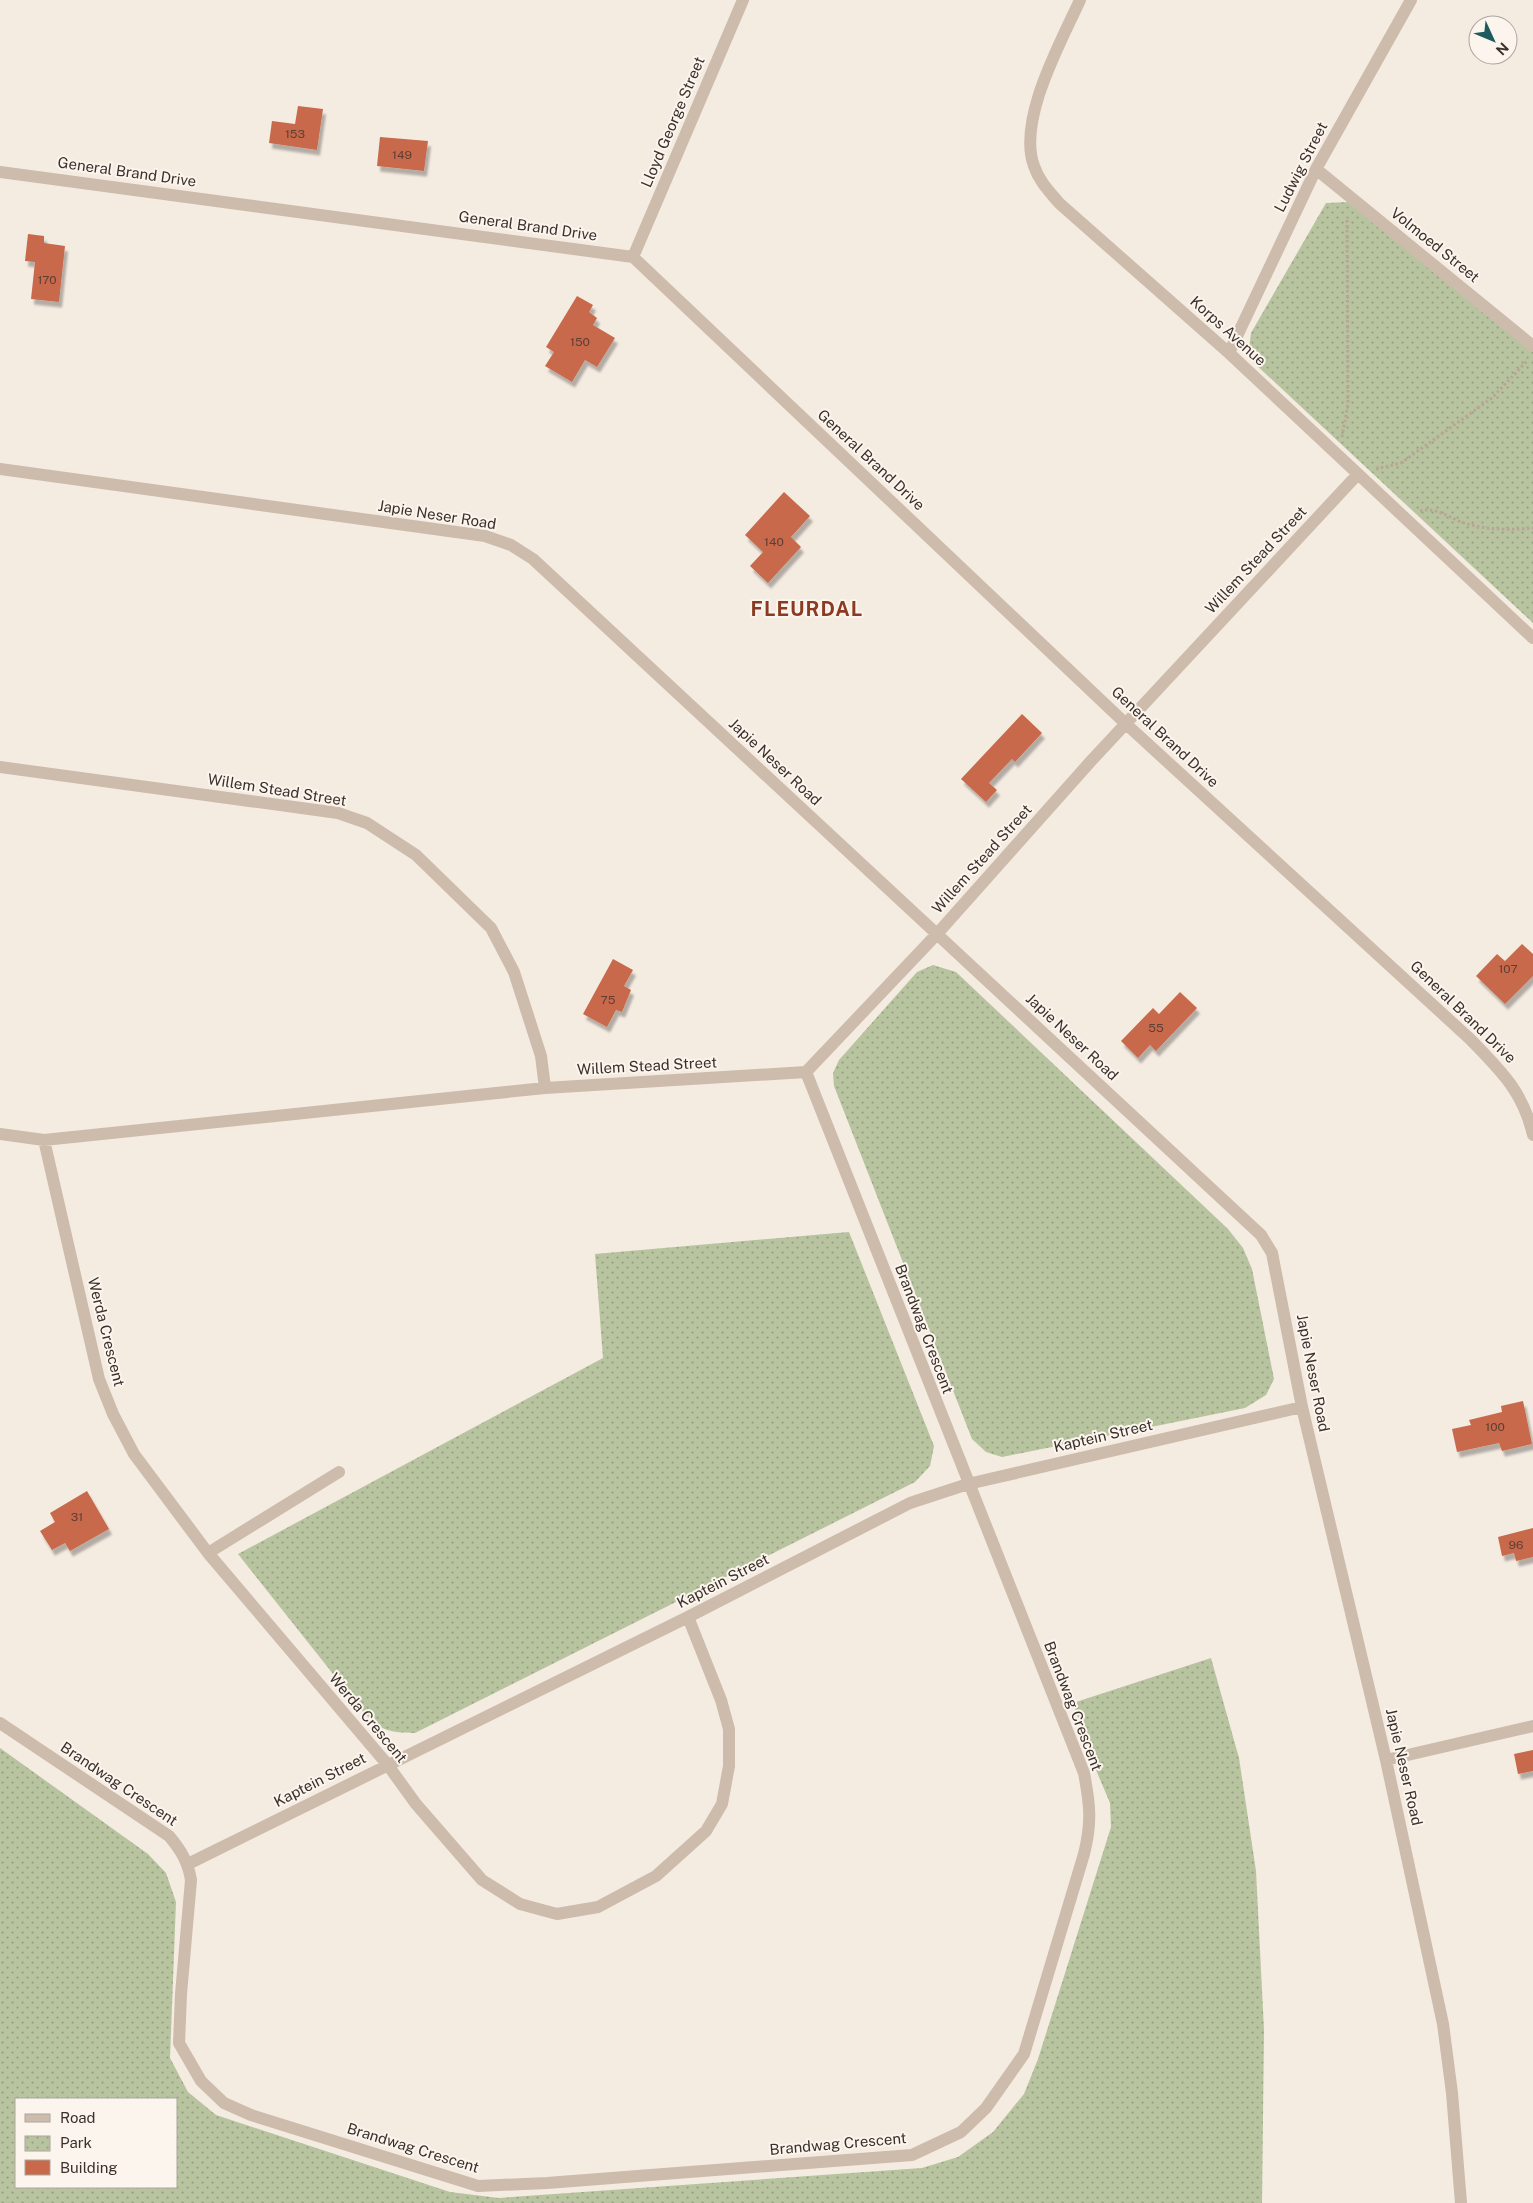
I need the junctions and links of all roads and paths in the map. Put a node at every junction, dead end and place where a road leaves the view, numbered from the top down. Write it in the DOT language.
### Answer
graph roads {
  1 [pos="743,0"];
  2 [pos="1080,0"];
  3 [pos="1411,0"];
  4 [pos="1316,169"];
  5 [pos="0,172"];
  6 [pos="1347,194"];
  7 [pos="633,257"];
  8 [pos="1533,346"];
  9 [pos="1229,353"];
  10 [pos="1533,355"];
  11 [pos="1338,455"];
  12 [pos="0,469"];
  13 [pos="1358,474"];
  14 [pos="1404,516"];
  15 [pos="1533,528"];
  16 [pos="1533,638"];
  17 [pos="1125,723"];
  18 [pos="0,767"];
  19 [pos="937,934"];
  20 [pos="806,1072"];
  21 [pos="545,1088"];
  22 [pos="0,1134"];
  23 [pos="1533,1135"];
  24 [pos="44,1140"];
  25 [pos="1302,1407"];
  26 [pos="339,1472"];
  27 [pos="968,1484"];
  28 [pos="208,1553"];
  29 [pos="688,1617"];
  30 [pos="0,1723"];
  31 [pos="1533,1726"];
  32 [pos="1386,1760"];
  33 [pos="387,1764"];
  34 [pos="188,1864"];
  35 [pos="1461,2203"];
  1 -- 7 [label="street, Lloyd George Street"];
  2 -- 9 [label="street, Korps Avenue"];
  3 -- 4 [label="street, Ludwig Street"];
  4 -- 6 [label="street, Volmoed Street"];
  4 -- 9 [label="street, Ludwig Street"];
  5 -- 7 [label="street, General Brand Drive"];
  6 -- 8 [label="street, Volmoed Street"];
  6 -- 11 [label="path"];
  7 -- 17 [label="street, General Brand Drive"];
  9 -- 11 [label="street, Korps Avenue"];
  10 -- 13 [label="path"];
  11 -- 13 [label="street, Korps Avenue"];
  12 -- 19 [label="street, Japie Neser Road"];
  13 -- 14 [label="street, Korps Avenue"];
  13 -- 17 [label="street, Willem Stead Street"];
  14 -- 15 [label="path"];
  14 -- 16 [label="street, Korps Avenue"];
  17 -- 19 [label="street, Willem Stead Street"];
  17 -- 23 [label="street, General Brand Drive"];
  18 -- 21 [label="street, Willem Stead Street"];
  19 -- 20 [label="street, Willem Stead Street"];
  19 -- 25 [label="street, Japie Neser Road"];
  20 -- 21 [label="street, Willem Stead Street"];
  20 -- 27 [label="street, Brandwag Crescent"];
  21 -- 24 [label="street, Willem Stead Street"];
  22 -- 24 [label="street, Willem Stead Street"];
  24 -- 28 [label="street, Werda Crescent"];
  25 -- 27 [label="street, Kaptein Street"];
  25 -- 32 [label="street, Japie Neser Road"];
  26 -- 28 [label="street"];
  27 -- 29 [label="street, Kaptein Street"];
  27 -- 34 [label="street, Brandwag Crescent"];
  28 -- 33 [label="street, Werda Crescent"];
  29 -- 33 [label="street, Kaptein Street"];
  29 -- 33 [label="street, Werda Crescent"];
  30 -- 34 [label="street, Brandwag Crescent"];
  31 -- 32 [label="street"];
  32 -- 35 [label="street, Japie Neser Road"];
  33 -- 34 [label="street, Kaptein Street"];
}
